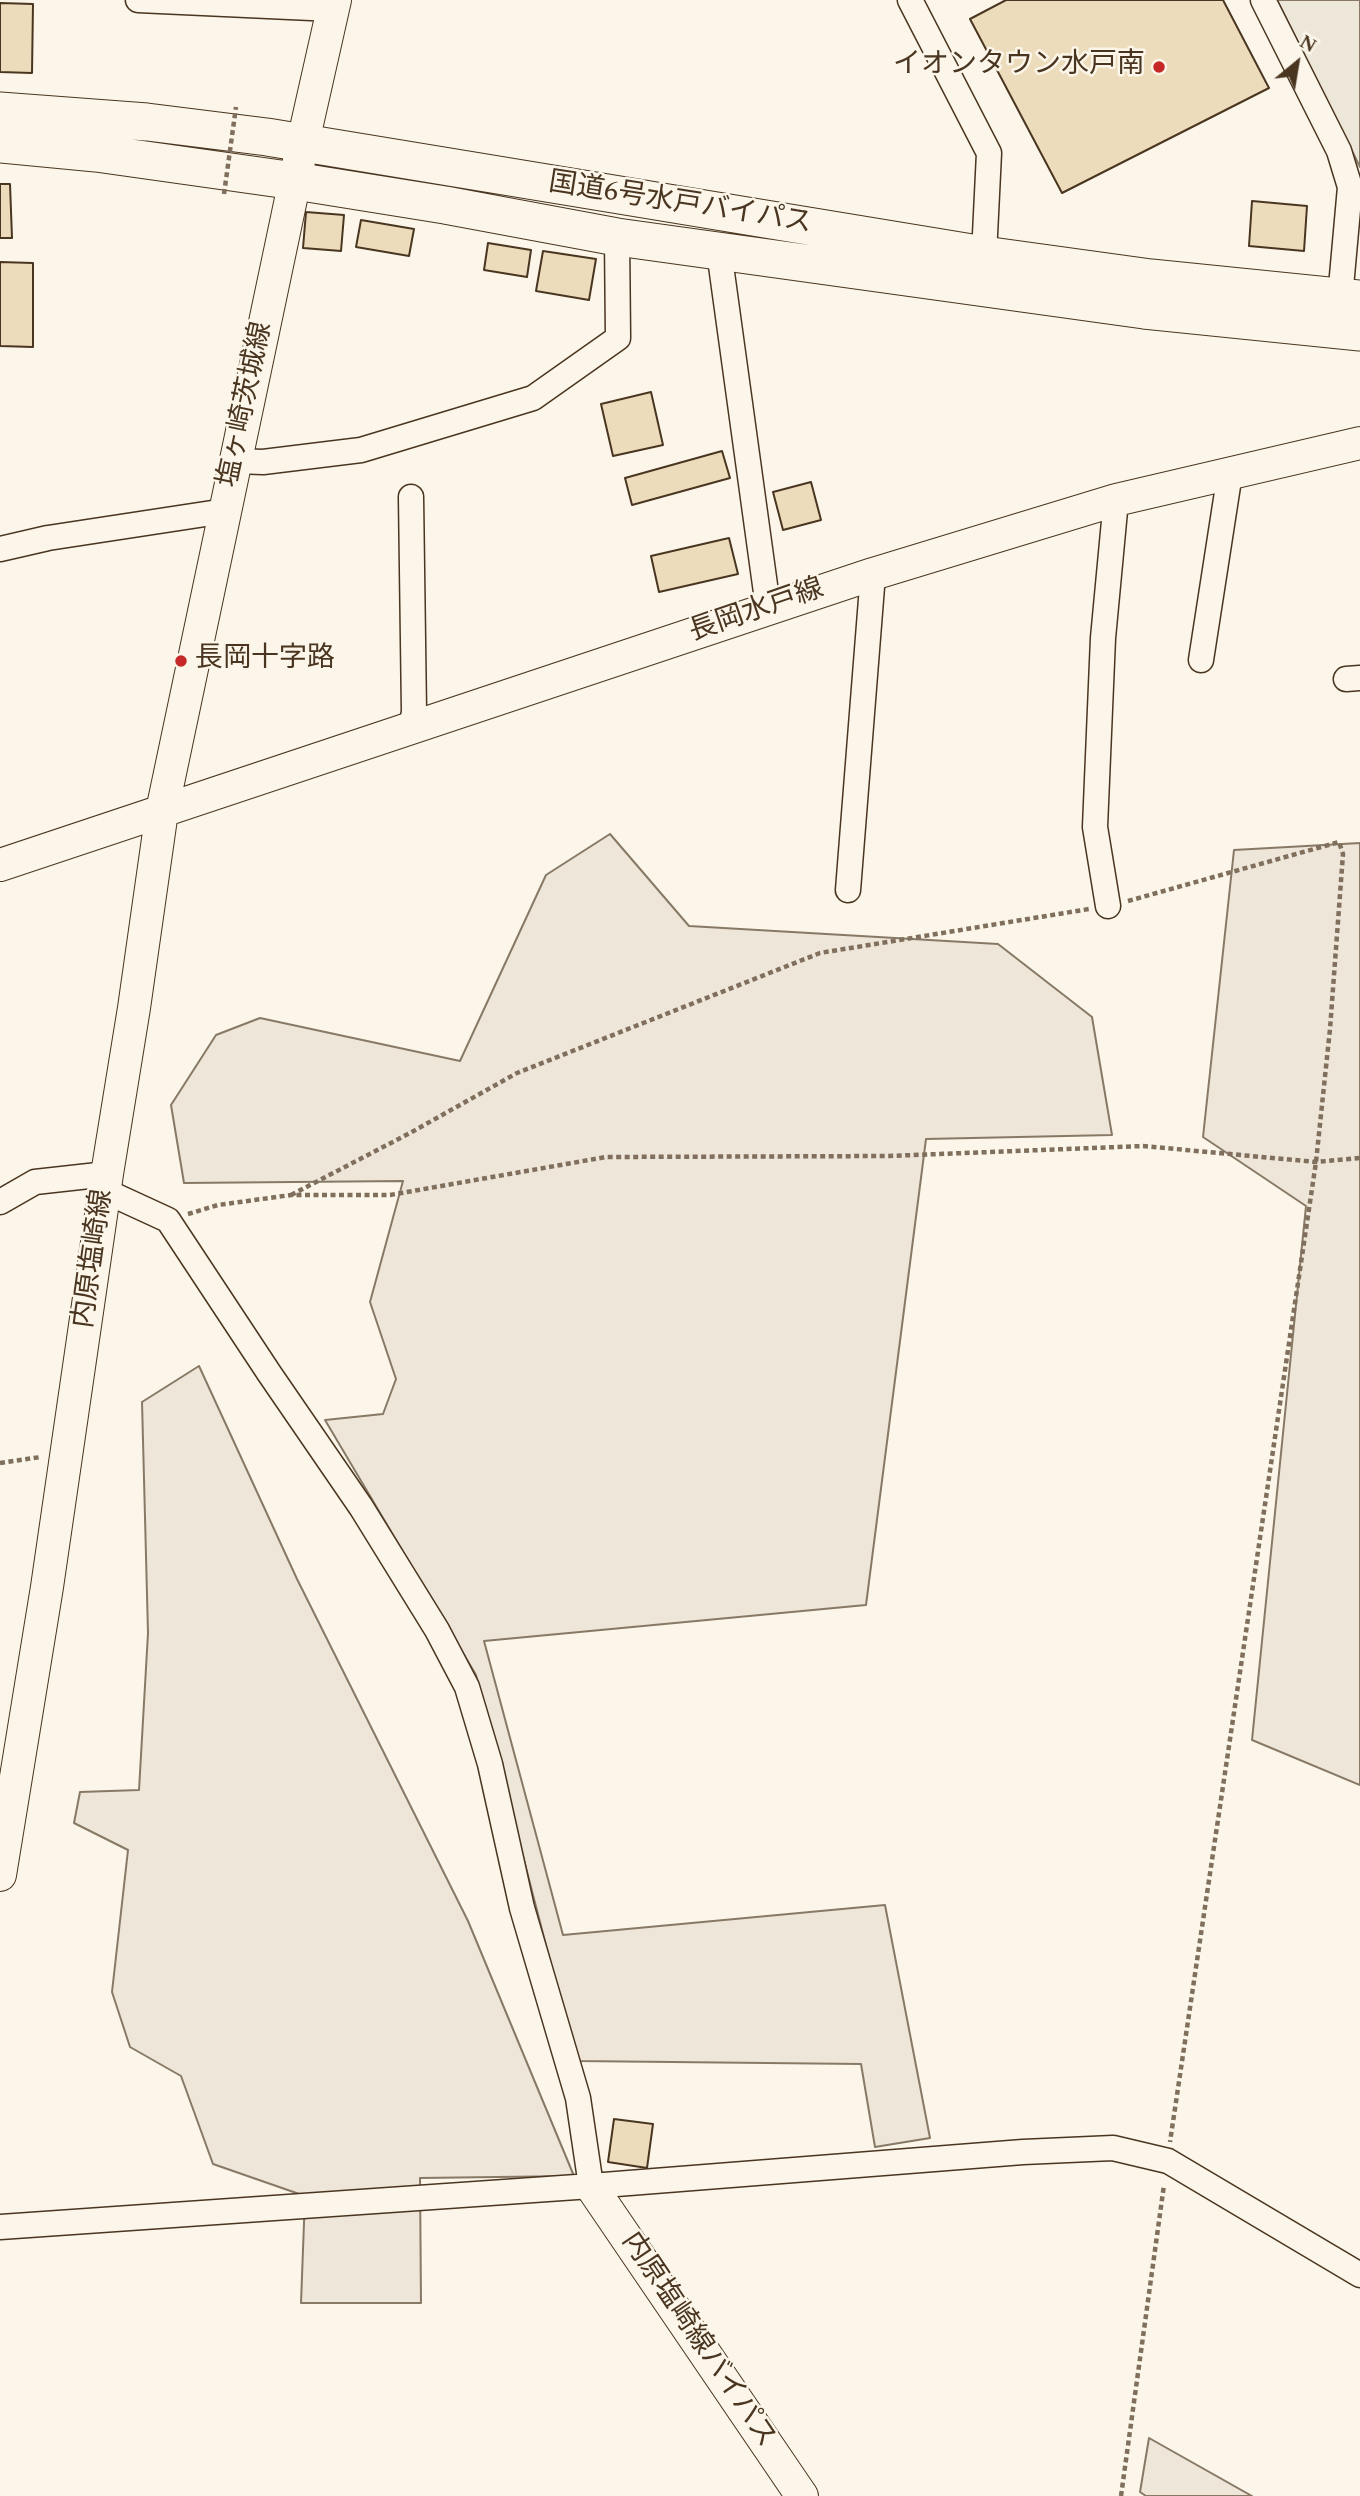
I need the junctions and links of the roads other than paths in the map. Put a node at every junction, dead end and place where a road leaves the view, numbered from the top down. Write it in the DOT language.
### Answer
graph roads {
  1 [pos="138,0"];
  2 [pos="911,0"];
  3 [pos="1264,0"];
  4 [pos="334,5"];
  5 [pos="0,111"];
  6 [pos="303,142"];
  7 [pos="0,144"];
  8 [pos="295,181"];
  9 [pos="617,237"];
  10 [pos="719,251"];
  11 [pos="984,255"];
  12 [pos="1350,299"];
  13 [pos="1360,332"];
  14 [pos="1360,443"];
  15 [pos="236,461"];
  16 [pos="1230,473"];
  17 [pos="411,497"];
  18 [pos="1116,500"];
  19 [pos="225,511"];
  20 [pos="0,550"];
  21 [pos="873,574"];
  22 [pos="768,607"];
  23 [pos="1200,660"];
  24 [pos="411,727"];
  25 [pos="162,811"];
  26 [pos="0,865"];
  27 [pos="848,890"];
  28 [pos="1108,906"];
  29 [pos="106,1182"];
  30 [pos="0,1202"];
  31 [pos="0,1875"];
  32 [pos="591,2186"];
  33 [pos="0,2227"];
  34 [pos="1360,2275"];
  35 [pos="803,2496"];
  1 -- 4 [label="street"];
  2 -- 11 [label="street"];
  3 -- 12 [label="street"];
  4 -- 6 [label="main road, 塩ヶ崎茨城線"];
  5 -- 6 [label="highway, 国道6号水戸バイパス"];
  6 -- 8 [label="main road, 塩ヶ崎茨城線"];
  6 -- 11 [label="highway, 国道6号水戸バイパス"];
  7 -- 8 [label="highway, 国道6号水戸バイパス"];
  8 -- 9 [label="highway, 国道6号水戸バイパス"];
  8 -- 15 [label="main road, 塩ヶ崎茨城線"];
  9 -- 10 [label="highway, 国道6号水戸バイパス"];
  9 -- 15 [label="street"];
  10 -- 13 [label="highway, 国道6号水戸バイパス"];
  10 -- 22 [label="street"];
  11 -- 12 [label="highway, 国道6号水戸バイパス"];
  14 -- 16 [label="main road, 長岡水戸線"];
  15 -- 19 [label="main road, 塩ヶ崎茨城線"];
  16 -- 18 [label="main road, 長岡水戸線"];
  16 -- 23 [label="street"];
  17 -- 24 [label="street"];
  18 -- 21 [label="main road, 長岡水戸線"];
  18 -- 28 [label="street"];
  19 -- 20 [label="street"];
  19 -- 25 [label="main road, 塩ヶ崎茨城線"];
  21 -- 22 [label="main road, 長岡水戸線"];
  21 -- 27 [label="street"];
  22 -- 24 [label="main road, 長岡水戸線"];
  24 -- 25 [label="main road, 長岡水戸線"];
  25 -- 26 [label="main road"];
  25 -- 29 [label="main road, 内原塩崎線"];
  29 -- 30 [label="street"];
  29 -- 31 [label="main road, 内原塩崎線"];
  29 -- 32 [label="street"];
  32 -- 33 [label="street"];
  32 -- 34 [label="street"];
  32 -- 35 [label="main road, 内原塩崎線バイパス"];
}
